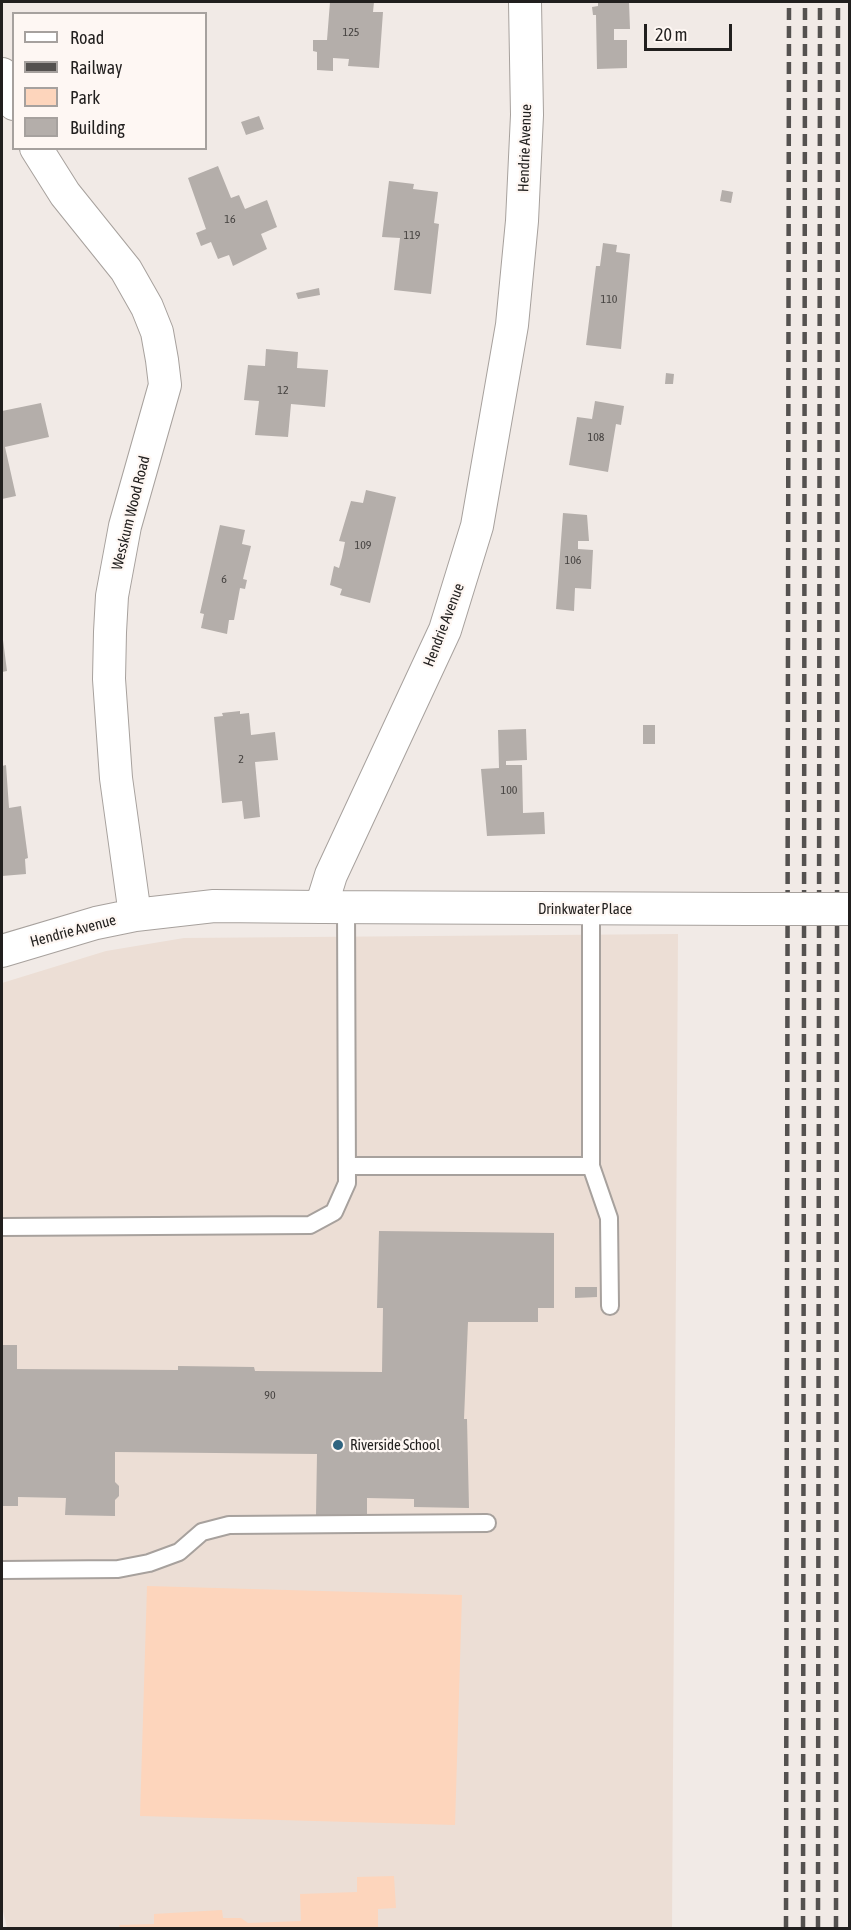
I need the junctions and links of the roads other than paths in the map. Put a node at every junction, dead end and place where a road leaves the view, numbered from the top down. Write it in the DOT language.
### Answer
graph roads {
  1 [pos="525,2"];
  2 [pos="2,74"];
  3 [pos="12,99"];
  4 [pos="37,150"];
  5 [pos="333,907"];
  6 [pos="591,909"];
  7 [pos="849,909"];
  8 [pos="135,915"];
  9 [pos="2,951"];
  10 [pos="347,1166"];
  11 [pos="591,1166"];
  12 [pos="2,1227"];
  13 [pos="610,1306"];
  14 [pos="487,1523"];
  15 [pos="2,1570"];
  1 -- 5 [label="street, Hendrie Avenue"];
  2 -- 3 [label="street"];
  4 -- 8 [label="street, Wesskum Wood Road"];
  5 -- 6 [label="street, Drinkwater Place"];
  5 -- 8 [label="street, Hendrie Avenue"];
  5 -- 10 [label="lane"];
  6 -- 7 [label="street, Drinkwater Place, bridge"];
  6 -- 11 [label="lane"];
  8 -- 9 [label="street, Hendrie Avenue"];
  10 -- 11 [label="lane"];
  10 -- 12 [label="lane"];
  11 -- 13 [label="lane"];
  14 -- 15 [label="lane"];
}
